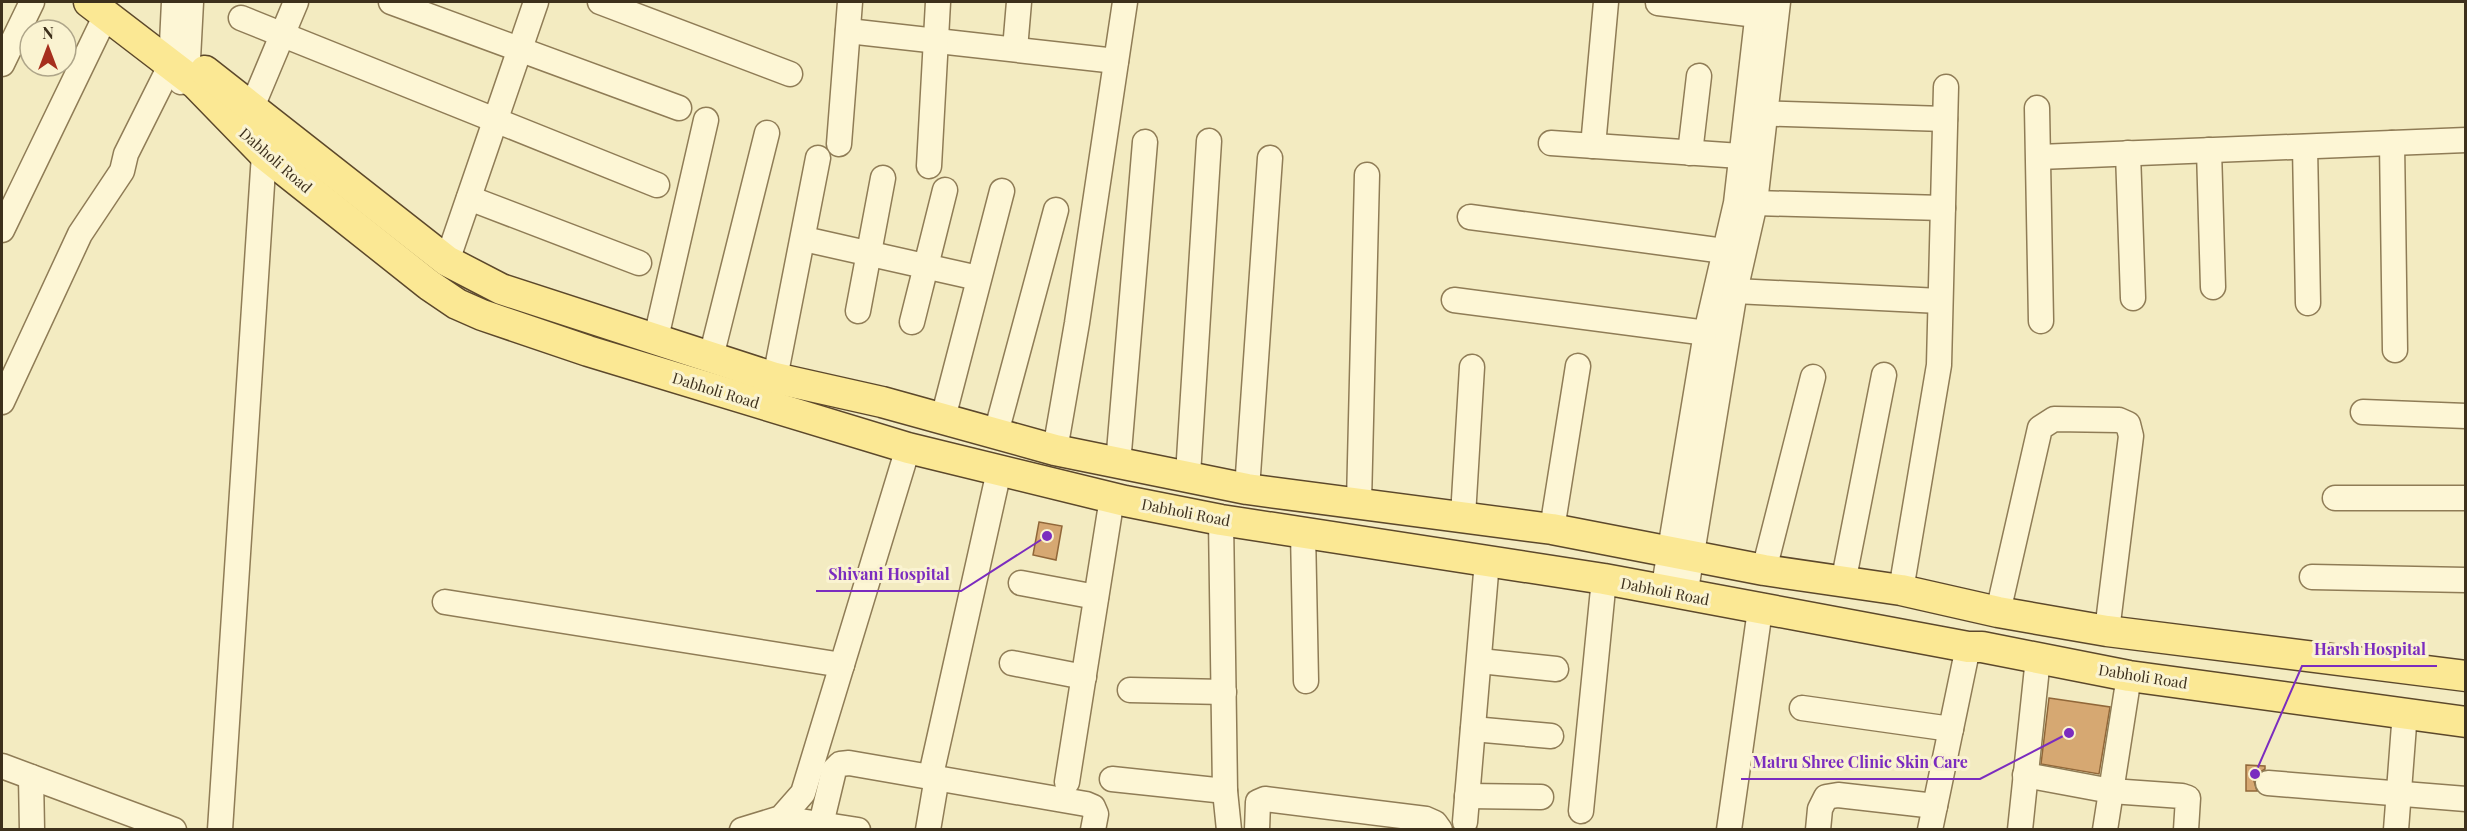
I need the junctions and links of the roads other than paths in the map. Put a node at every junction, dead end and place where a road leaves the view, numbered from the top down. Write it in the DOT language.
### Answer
graph roads {
  1 [pos="32,2"];
  2 [pos="174,2"];
  3 [pos="191,2"];
  4 [pos="296,2"];
  5 [pos="392,2"];
  6 [pos="536,2"];
  7 [pos="600,2"];
  8 [pos="850,2"];
  9 [pos="938,2"];
  10 [pos="1019,2"];
  11 [pos="1125,2"];
  12 [pos="1606,2"];
  13 [pos="1658,3"];
  14 [pos="106,6"];
  15 [pos="1767,9"];
  16 [pos="241,18"];
  17 [pos="848,31"];
  18 [pos="282,36"];
  19 [pos="936,40"];
  20 [pos="1016,49"];
  21 [pos="519,51"];
  22 [pos="179,61"];
  23 [pos="1116,61"];
  24 [pos="2,64"];
  25 [pos="790,74"];
  26 [pos="1699,76"];
  27 [pos="1946,87"];
  28 [pos="252,107"];
  29 [pos="679,108"];
  30 [pos="2037,108"];
  31 [pos="1755,114"];
  32 [pos="1945,119"];
  33 [pos="705,120"];
  34 [pos="495,121"];
  35 [pos="767,133"];
  36 [pos="2466,140"];
  37 [pos="1209,141"];
  38 [pos="1145,142"];
  39 [pos="1551,143"];
  40 [pos="2392,143"];
  41 [pos="839,144"];
  42 [pos="1593,146"];
  43 [pos="2305,147"];
  44 [pos="2209,150"];
  45 [pos="1690,153"];
  46 [pos="2128,153"];
  47 [pos="264,154"];
  48 [pos="1750,157"];
  49 [pos="2039,157"];
  50 [pos="818,158"];
  51 [pos="1270,158"];
  52 [pos="929,166"];
  53 [pos="1367,175"];
  54 [pos="883,177"];
  55 [pos="657,185"];
  56 [pos="945,190"];
  57 [pos="1002,191"];
  58 [pos="469,198"];
  59 [pos="1755,203"];
  60 [pos="1943,208"];
  61 [pos="1056,210"];
  62 [pos="1470,217"];
  63 [pos="2,230"];
  64 [pos="804,239"];
  65 [pos="1734,252"];
  66 [pos="869,255"];
  67 [pos="447,261"];
  68 [pos="639,263"];
  69 [pos="927,268"];
  70 [pos="978,278"];
  71 [pos="2213,287"];
  72 [pos="1735,291"];
  73 [pos="2133,298"];
  74 [pos="1454,300"];
  75 [pos="1940,301"];
  76 [pos="2308,303"];
  77 [pos="858,311"];
  78 [pos="2041,321"];
  79 [pos="912,322"];
  80 [pos="1717,334"];
  81 [pos="656,338"];
  82 [pos="2396,350"];
  83 [pos="711,357"];
  84 [pos="1578,366"];
  85 [pos="1472,367"];
  86 [pos="1884,375"];
  87 [pos="1812,377"];
  88 [pos="775,378"];
  89 [pos="2,402"];
  90 [pos="2363,412"];
  91 [pos="2466,416"];
  92 [pos="943,418"];
  93 [pos="996,433"];
  94 [pos="908,448"];
  95 [pos="1055,450"];
  96 [pos="1118,464"];
  97 [pos="999,471"];
  98 [pos="1188,475"];
  99 [pos="1247,489"];
  100 [pos="1112,498"];
  101 [pos="2335,498"];
  102 [pos="2466,498"];
  103 [pos="1359,502"];
  104 [pos="1463,516"];
  105 [pos="1221,520"];
  106 [pos="1552,529"];
  107 [pos="1303,532"];
  108 [pos="1681,552"];
  109 [pos="1487,561"];
  110 [pos="1764,570"];
  111 [pos="2312,577"];
  112 [pos="1604,579"];
  113 [pos="2466,580"];
  114 [pos="1021,583"];
  115 [pos="1843,583"];
  116 [pos="1900,590"];
  117 [pos="1674,594"];
  118 [pos="1096,597"];
  119 [pos="445,602"];
  120 [pos="1760,610"];
  121 [pos="1998,612"];
  122 [pos="2107,631"];
  123 [pos="1968,647"];
  124 [pos="2038,658"];
  125 [pos="1480,661"];
  126 [pos="1012,663"];
  127 [pos="842,665"];
  128 [pos="1556,669"];
  129 [pos="2129,676"];
  130 [pos="2466,676"];
  131 [pos="1084,677"];
  132 [pos="1306,681"];
  133 [pos="1130,690"];
  134 [pos="1224,692"];
  135 [pos="1802,708"];
  136 [pos="2405,712"];
  137 [pos="2466,722"];
  138 [pos="1473,729"];
  139 [pos="1951,729"];
  140 [pos="1551,736"];
  141 [pos="2,766"];
  142 [pos="935,772"];
  143 [pos="2025,775"];
  144 [pos="31,777"];
  145 [pos="1112,779"];
  146 [pos="1067,782"];
  147 [pos="2268,783"];
  148 [pos="1225,791"];
  149 [pos="2112,791"];
  150 [pos="2398,793"];
  151 [pos="1467,796"];
  152 [pos="1541,797"];
  153 [pos="2466,799"];
  154 [pos="1935,806"];
  155 [pos="1581,811"];
  156 [pos="781,818"];
  157 [pos="124,820"];
  158 [pos="1465,822"];
  159 [pos="821,824"];
  160 [pos="32,830"];
  161 [pos="174,830"];
  162 [pos="220,830"];
  163 [pos="742,830"];
  164 [pos="858,830"];
  165 [pos="928,830"];
  166 [pos="1093,830"];
  167 [pos="1229,830"];
  168 [pos="1257,830"];
  169 [pos="1440,830"];
  170 [pos="1729,830"];
  171 [pos="1818,830"];
  172 [pos="1930,830"];
  173 [pos="2020,830"];
  174 [pos="2105,830"];
  175 [pos="2186,830"];
  176 [pos="2396,830"];
  1 -- 24 [label="street"];
  2 -- 22 [label="street"];
  3 -- 22 [label="street"];
  4 -- 18 [label="street"];
  5 -- 21 [label="street"];
  6 -- 21 [label="street"];
  7 -- 25 [label="street"];
  8 -- 17 [label="street"];
  9 -- 19 [label="street"];
  10 -- 20 [label="street"];
  11 -- 23 [label="street"];
  12 -- 42 [label="street"];
  13 -- 15 [label="street"];
  14 -- 22 [label="main road, Dabholi Road"];
  14 -- 63 [label="street"];
  15 -- 31 [label="street"];
  16 -- 18 [label="street"];
  17 -- 19 [label="street"];
  17 -- 41 [label="street"];
  18 -- 28 [label="street"];
  18 -- 34 [label="street"];
  19 -- 20 [label="street"];
  19 -- 52 [label="street"];
  20 -- 23 [label="street"];
  21 -- 29 [label="street"];
  21 -- 34 [label="street"];
  22 -- 28 [label="main road, Dabholi Road"];
  22 -- 47 [label="main road, Dabholi Road"];
  22 -- 89 [label="street"];
  23 -- 95 [label="street"];
  26 -- 45 [label="street"];
  27 -- 32 [label="street"];
  28 -- 67 [label="main road, Dabholi Road"];
  30 -- 49 [label="street"];
  31 -- 32 [label="street"];
  31 -- 48 [label="street"];
  32 -- 60 [label="street"];
  33 -- 81 [label="street"];
  34 -- 55 [label="street"];
  34 -- 58 [label="street"];
  35 -- 83 [label="street"];
  36 -- 40 [label="street"];
  37 -- 98 [label="street"];
  38 -- 96 [label="street"];
  39 -- 42 [label="street"];
  40 -- 43 [label="street"];
  40 -- 82 [label="street"];
  42 -- 45 [label="street"];
  43 -- 44 [label="street"];
  43 -- 76 [label="street"];
  44 -- 46 [label="street"];
  44 -- 71 [label="street"];
  45 -- 48 [label="street"];
  46 -- 49 [label="street"];
  46 -- 73 [label="street"];
  47 -- 94 [label="main road, Dabholi Road"];
  47 -- 162 [label="street"];
  48 -- 59 [label="street"];
  48 -- 65 [label="street"];
  49 -- 78 [label="street"];
  50 -- 64 [label="street"];
  51 -- 99 [label="street"];
  53 -- 103 [label="street"];
  54 -- 66 [label="street"];
  56 -- 69 [label="street"];
  57 -- 70 [label="street"];
  58 -- 67 [label="street"];
  58 -- 68 [label="street"];
  59 -- 60 [label="street"];
  59 -- 65 [label="street"];
  60 -- 75 [label="street"];
  61 -- 93 [label="street"];
  62 -- 65 [label="street"];
  64 -- 66 [label="street"];
  64 -- 88 [label="street"];
  65 -- 72 [label="street"];
  65 -- 80 [label="street"];
  66 -- 69 [label="street"];
  66 -- 77 [label="street"];
  67 -- 81 [label="main road, Dabholi Road"];
  69 -- 70 [label="street"];
  69 -- 79 [label="street"];
  70 -- 92 [label="street"];
  72 -- 75 [label="street"];
  72 -- 80 [label="street"];
  74 -- 80 [label="street"];
  75 -- 116 [label="street"];
  80 -- 108 [label="street"];
  81 -- 83 [label="main road, Dabholi Road"];
  83 -- 88 [label="main road, Dabholi Road"];
  84 -- 106 [label="street"];
  85 -- 104 [label="street"];
  86 -- 115 [label="street"];
  87 -- 110 [label="street"];
  88 -- 92 [label="main road, Dabholi Road"];
  90 -- 91 [label="street"];
  92 -- 93 [label="main road, Dabholi Road"];
  93 -- 95 [label="main road, Dabholi Road"];
  94 -- 97 [label="main road, Dabholi Road"];
  94 -- 127 [label="street"];
  95 -- 96 [label="main road, Dabholi Road"];
  96 -- 98 [label="main road, Dabholi Road"];
  97 -- 100 [label="main road, Dabholi Road"];
  97 -- 142 [label="street"];
  98 -- 99 [label="main road, Dabholi Road"];
  99 -- 103 [label="main road, Dabholi Road"];
  100 -- 105 [label="main road, Dabholi Road"];
  100 -- 118 [label="street"];
  101 -- 102 [label="street"];
  103 -- 104 [label="main road, Dabholi Road"];
  104 -- 106 [label="main road, Dabholi Road"];
  105 -- 107 [label="main road, Dabholi Road"];
  105 -- 134 [label="street"];
  106 -- 108 [label="main road, Dabholi Road"];
  107 -- 109 [label="main road, Dabholi Road"];
  107 -- 132 [label="street"];
  108 -- 110 [label="main road, Dabholi Road"];
  108 -- 117 [label="street"];
  109 -- 112 [label="main road, Dabholi Road"];
  109 -- 125 [label="street"];
  110 -- 115 [label="main road, Dabholi Road"];
  111 -- 113 [label="street"];
  112 -- 117 [label="main road, Dabholi Road"];
  112 -- 155 [label="street"];
  114 -- 118 [label="street"];
  115 -- 116 [label="main road, Dabholi Road"];
  116 -- 121 [label="main road, Dabholi Road"];
  117 -- 120 [label="main road, Dabholi Road"];
  118 -- 131 [label="street"];
  119 -- 127 [label="street"];
  120 -- 123 [label="main road, Dabholi Road"];
  120 -- 170 [label="street"];
  121 -- 122 [label="main road, Dabholi Road"];
  121 -- 122 [label="street"];
  122 -- 130 [label="main road, Dabholi Road"];
  123 -- 124 [label="main road, Dabholi Road"];
  123 -- 139 [label="street"];
  124 -- 129 [label="main road, Dabholi Road"];
  124 -- 143 [label="street"];
  125 -- 128 [label="street"];
  125 -- 138 [label="street"];
  126 -- 131 [label="street"];
  127 -- 156 [label="street"];
  129 -- 136 [label="main road, Dabholi Road"];
  129 -- 149 [label="street"];
  131 -- 146 [label="street"];
  133 -- 134 [label="street"];
  134 -- 148 [label="street"];
  135 -- 139 [label="street"];
  136 -- 137 [label="main road, Dabholi Road"];
  136 -- 150 [label="street"];
  138 -- 140 [label="street"];
  138 -- 151 [label="street"];
  139 -- 154 [label="street"];
  141 -- 144 [label="street"];
  142 -- 159 [label="street"];
  142 -- 165 [label="street"];
  142 -- 166 [label="street"];
  143 -- 149 [label="street"];
  143 -- 173 [label="street"];
  144 -- 157 [label="street"];
  144 -- 160 [label="street"];
  145 -- 148 [label="street"];
  147 -- 150 [label="street"];
  148 -- 167 [label="street"];
  149 -- 174 [label="street"];
  149 -- 175 [label="street"];
  150 -- 153 [label="street"];
  150 -- 176 [label="street"];
  151 -- 152 [label="street"];
  151 -- 158 [label="street"];
  154 -- 171 [label="street"];
  154 -- 172 [label="street"];
  156 -- 159 [label="street"];
  156 -- 163 [label="street"];
  157 -- 161 [label="street"];
  159 -- 164 [label="street"];
  168 -- 169 [label="street"];
}
